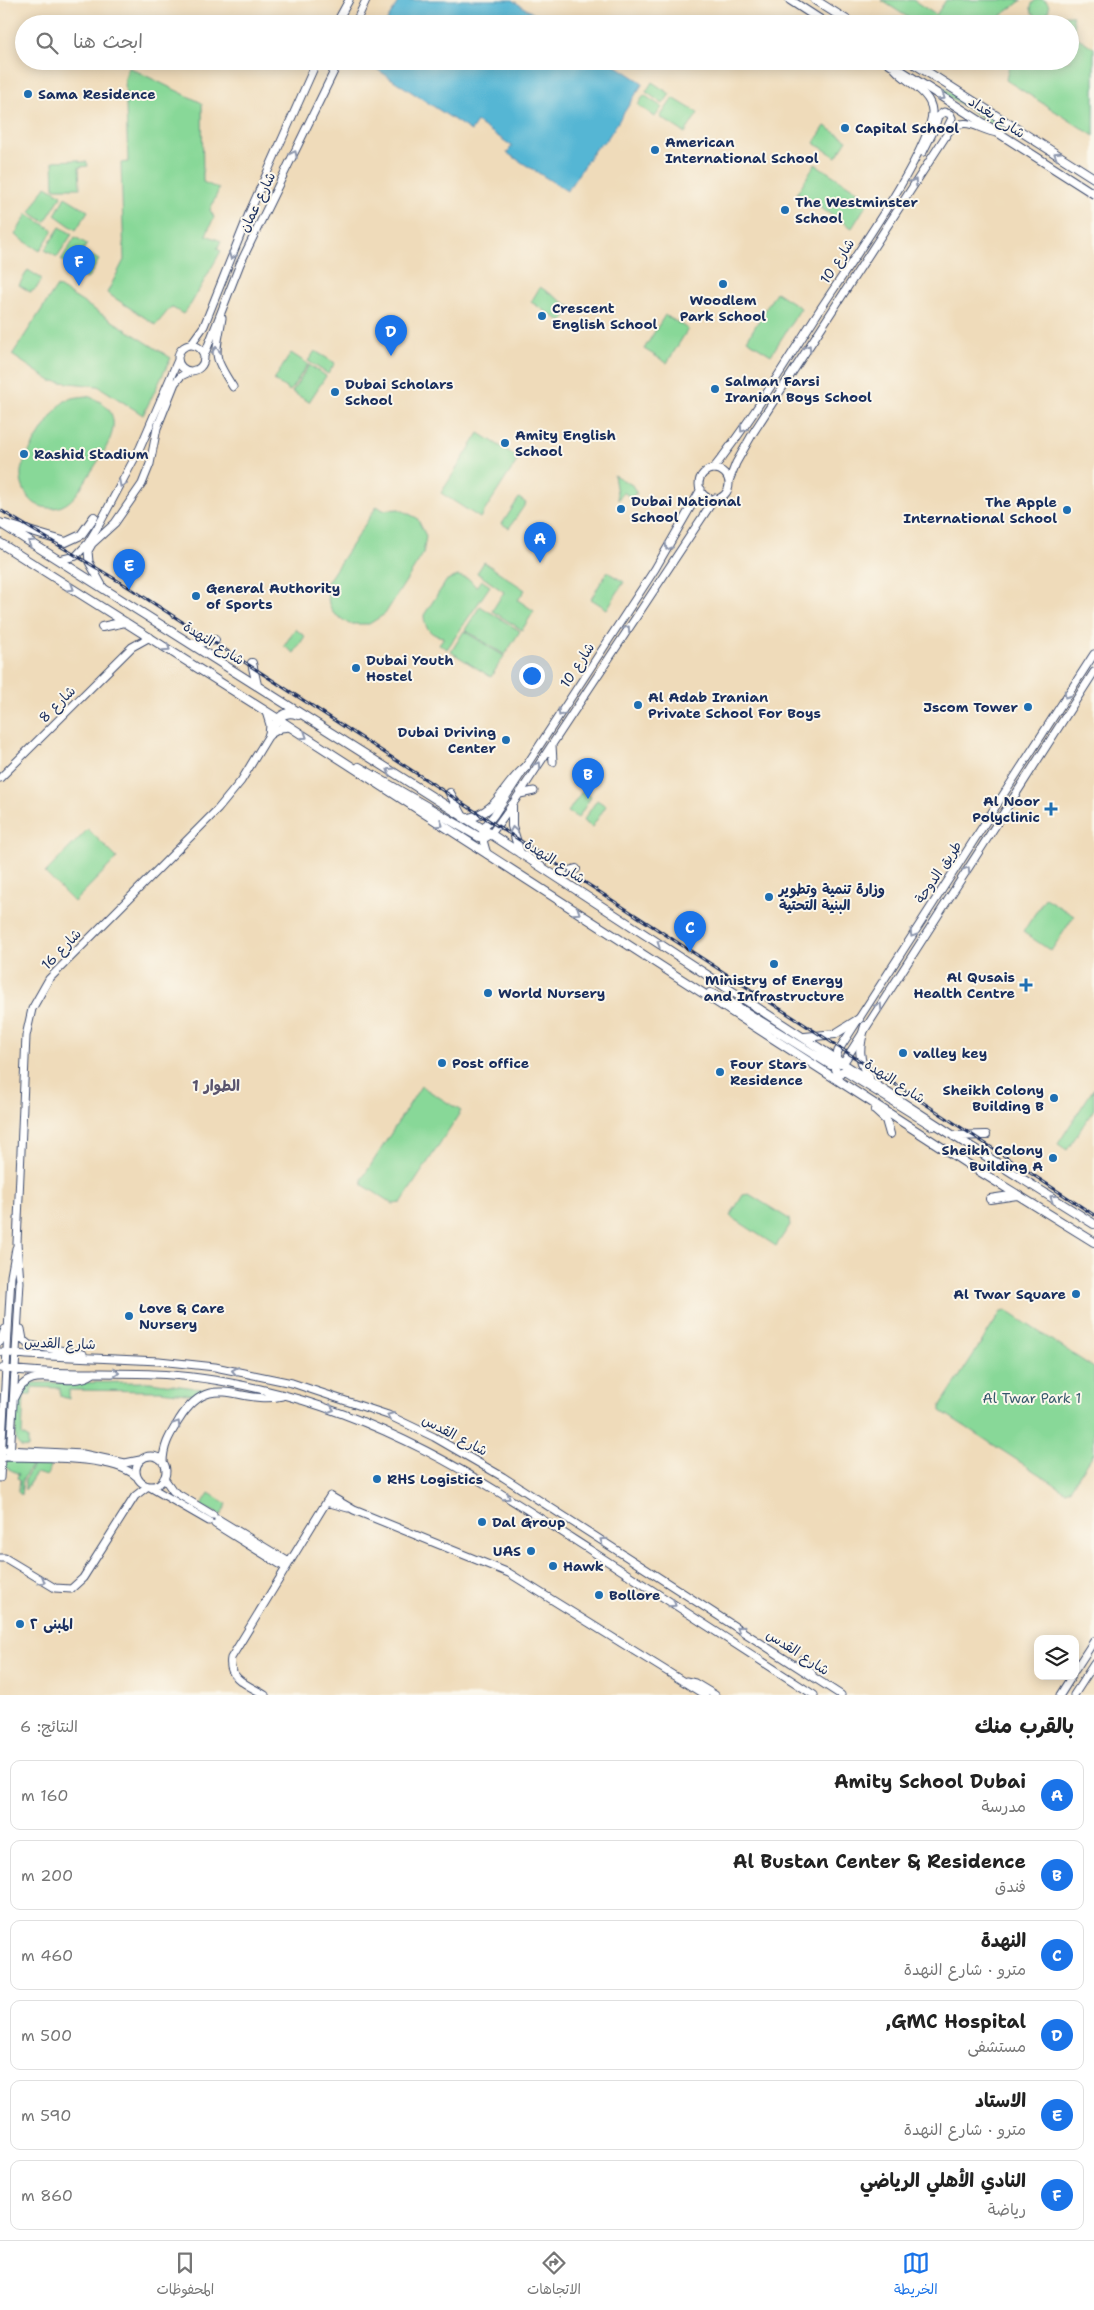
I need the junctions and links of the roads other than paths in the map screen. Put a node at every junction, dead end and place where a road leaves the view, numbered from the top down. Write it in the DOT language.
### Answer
graph roads {
  1 [pos="349,0"];
  2 [pos="366,0"];
  3 [pos="790,0"];
  4 [pos="815,0"];
  5 [pos="341,15"];
  6 [pos="359,15"];
  7 [pos="813,15"];
  8 [pos="839,15"];
  9 [pos="313,70"];
  10 [pos="335,70"];
  11 [pos="896,70"];
  12 [pos="900,70"];
  13 [pos="924,70"];
  14 [pos="998,133"];
  15 [pos="935,150"];
  16 [pos="1094,178"];
  17 [pos="902,182"];
  18 [pos="1094,194"];
  19 [pos="224,310"];
  20 [pos="191,344"];
  21 [pos="204,356"];
  22 [pos="178,360"];
  23 [pos="194,370"];
  24 [pos="234,387"];
  25 [pos="713,469"];
  26 [pos="729,481"];
  27 [pos="701,489"];
  28 [pos="715,498"];
  29 [pos="94,517"];
  30 [pos="0,523"];
  31 [pos="0,543"];
  32 [pos="59,560"];
  33 [pos="103,587"];
  34 [pos="126,622"];
  35 [pos="102,627"];
  36 [pos="133,627"];
  37 [pos="150,637"];
  38 [pos="215,640"];
  39 [pos="193,644"];
  40 [pos="132,647"];
  41 [pos="1094,654"];
  42 [pos="252,664"];
  43 [pos="1094,672"];
  44 [pos="257,685"];
  45 [pos="266,712"];
  46 [pos="278,719"];
  47 [pos="290,727"];
  48 [pos="269,735"];
  49 [pos="552,744"];
  50 [pos="375,761"];
  51 [pos="344,762"];
  52 [pos="553,762"];
  53 [pos="526,767"];
  54 [pos="0,778"];
  55 [pos="534,792"];
  56 [pos="450,793"];
  57 [pos="520,794"];
  58 [pos="512,805"];
  59 [pos="465,818"];
  60 [pos="485,826"];
  61 [pos="493,832"];
  62 [pos="482,838"];
  63 [pos="520,853"];
  64 [pos="487,854"];
  65 [pos="966,854"];
  66 [pos="576,869"];
  67 [pos="554,875"];
  68 [pos="949,897"];
  69 [pos="696,988"];
  70 [pos="859,1020"];
  71 [pos="865,1026"];
  72 [pos="803,1036"];
  73 [pos="835,1057"];
  74 [pos="844,1062"];
  75 [pos="834,1065"];
  76 [pos="840,1079"];
  77 [pos="872,1081"];
  78 [pos="873,1103"];
  79 [pos="890,1134"];
  80 [pos="951,1134"];
  81 [pos="986,1134"];
  82 [pos="1017,1195"];
  83 [pos="990,1199"];
  84 [pos="1094,1224"];
  85 [pos="1094,1242"];
  86 [pos="17,1243"];
  87 [pos="9,1309"];
  88 [pos="18,1309"];
  89 [pos="0,1342"];
  90 [pos="4,1352"];
  91 [pos="16,1354"];
  92 [pos="93,1357"];
  93 [pos="7,1369"];
  94 [pos="94,1372"];
  95 [pos="0,1383"];
  96 [pos="284,1395"];
  97 [pos="9,1402"];
  98 [pos="4,1428"];
  99 [pos="0,1435"];
  100 [pos="11,1436"];
  101 [pos="25,1451"];
  102 [pos="4,1454"];
  103 [pos="140,1460"];
  104 [pos="163,1463"];
  105 [pos="136,1476"];
  106 [pos="0,1478"];
  107 [pos="164,1478"];
  108 [pos="149,1486"];
  109 [pos="201,1512"];
  110 [pos="0,1558"];
  111 [pos="287,1565"];
  112 [pos="1094,1641"];
  113 [pos="802,1659"];
  114 [pos="1079,1664"];
  115 [pos="1094,1664"];
  116 [pos="813,1677"];
  117 [pos="1069,1680"];
  118 [pos="686,1681"];
  119 [pos="265,1695"];
  120 [pos="705,1695"];
  121 [pos="714,1695"];
  122 [pos="814,1695"];
  123 [pos="841,1695"];
  124 [pos="1060,1695"];
  125 [pos="1074,1695"];
  1 -- 5 [label="street"];
  2 -- 6 [label="street"];
  3 -- 7 [label="main road"];
  4 -- 8 [label="main road"];
  9 -- 20 [label="street, شارع عمان, one-way"];
  19 -- 10 [label="street, شارع عمان, one-way"];
  11 -- 17 [label="street, شارع 10"];
  12 -- 14 [label="main road, شارع بغداد, one-way"];
  16 -- 13 [label="main road, شارع بغداد, one-way"];
  14 -- 15 [label="street, شارع 10"];
  14 -- 18 [label="main road, شارع بغداد"];
  15 -- 17 [label="street"];
  26 -- 15 [label="street, شارع 10, one-way"];
  17 -- 25 [label="street, شارع 10, one-way"];
  19 -- 21 [label="street, شارع عمان"];
  24 -- 19 [label="street, one-way"];
  20 -- 21 [label="street"];
  20 -- 22 [label="street"];
  21 -- 23 [label="street"];
  22 -- 23 [label="street"];
  22 -- 32 [label="street, one-way"];
  23 -- 33 [label="street"];
  25 -- 26 [label="street"];
  25 -- 27 [label="street"];
  26 -- 28 [label="street"];
  27 -- 28 [label="street"];
  27 -- 53 [label="street, شارع 10, one-way"];
  49 -- 28 [label="street, شارع 10, one-way"];
  29 -- 30 [label="main road"];
  32 -- 30 [label="main road, شارع النهدة, one-way"];
  31 -- 34 [label="main road, one-way"];
  32 -- 33 [label="main road, شارع النهدة"];
  33 -- 39 [label="main road, شارع النهدة"];
  34 -- 35 [label="main road"];
  34 -- 36 [label="main road"];
  36 -- 37 [label="main road"];
  36 -- 40 [label="street"];
  37 -- 40 [label="street, شارع 8"];
  37 -- 45 [label="main road, one-way"];
  38 -- 39 [label="main road"];
  39 -- 44 [label="main road, شارع النهدة"];
  40 -- 54 [label="street, شارع 8"];
  41 -- 65 [label="street, طريق الدوحة, one-way"];
  42 -- 44 [label="main road"];
  68 -- 43 [label="street, طريق الدوحة, one-way"];
  44 -- 50 [label="main road, شارع النهدة"];
  45 -- 46 [label="main road"];
  45 -- 48 [label="street"];
  46 -- 47 [label="main road"];
  46 -- 48 [label="main road"];
  46 -- 50 [label="main road"];
  47 -- 48 [label="street"];
  47 -- 51 [label="main road, one-way"];
  48 -- 86 [label="street, شارع 16"];
  49 -- 52 [label="street"];
  57 -- 49 [label="street, شارع 10, one-way"];
  59 -- 50 [label="main road, شارع النهدة, one-way"];
  51 -- 62 [label="main road"];
  51 -- 64 [label="main road, one-way"];
  53 -- 59 [label="main road"];
  53 -- 60 [label="street, شارع 10"];
  55 -- 57 [label="street"];
  56 -- 59 [label="main road"];
  57 -- 58 [label="street, شارع 10"];
  58 -- 61 [label="street, شارع 10"];
  63 -- 58 [label="main road, one-way"];
  59 -- 60 [label="main road, شارع النهدة"];
  60 -- 61 [label="main road, شارع النهدة"];
  60 -- 62 [label="street, شارع 10"];
  61 -- 62 [label="main road"];
  61 -- 63 [label="main road, شارع النهدة"];
  62 -- 64 [label="street, شارع 10"];
  63 -- 67 [label="main road, شارع النهدة"];
  64 -- 69 [label="main road, one-way"];
  65 -- 68 [label="street"];
  65 -- 70 [label="street, طريق الدوحة, one-way"];
  66 -- 67 [label="main road"];
  72 -- 67 [label="main road, شارع النهدة, one-way"];
  71 -- 68 [label="street, طريق الدوحة, one-way"];
  69 -- 75 [label="main road"];
  69 -- 76 [label="main road"];
  70 -- 72 [label="main road"];
  70 -- 73 [label="street, طريق الدوحة"];
  71 -- 74 [label="street, طريق الدوحة"];
  71 -- 77 [label="main road"];
  72 -- 73 [label="main road, شارع النهدة"];
  73 -- 74 [label="main road, شارع النهدة"];
  73 -- 75 [label="street, طريق الدوحة"];
  74 -- 75 [label="main road"];
  74 -- 77 [label="main road, شارع النهدة"];
  75 -- 76 [label="street, طريق الدوحة"];
  76 -- 78 [label="main road"];
  76 -- 80 [label="main road"];
  77 -- 80 [label="main road, شارع النهدة"];
  78 -- 79 [label="main road"];
  78 -- 82 [label="main road"];
  80 -- 81 [label="main road"];
  84 -- 80 [label="main road, شارع النهدة, one-way"];
  82 -- 83 [label="main road"];
  82 -- 85 [label="main road"];
  86 -- 87 [label="street, شارع 16"];
  86 -- 88 [label="street, شارع 16"];
  87 -- 89 [label="street"];
  87 -- 90 [label="street, شارع 16"];
  88 -- 91 [label="street, شارع 16"];
  88 -- 92 [label="street"];
  90 -- 91 [label="street, شارع القدس"];
  90 -- 93 [label="street, شارع 16"];
  91 -- 92 [label="street, شارع القدس"];
  91 -- 93 [label="street, شارع 16"];
  116 -- 92 [label="street, شارع القدس, one-way"];
  93 -- 94 [label="street, شارع القدس"];
  93 -- 97 [label="street"];
  94 -- 96 [label="street, شارع القدس, one-way"];
  94 -- 97 [label="street"];
  95 -- 97 [label="street"];
  104 -- 96 [label="street, one-way"];
  96 -- 122 [label="street, شارع القدس, one-way"];
  97 -- 98 [label="street"];
  97 -- 100 [label="street"];
  98 -- 99 [label="street"];
  98 -- 102 [label="street"];
  100 -- 101 [label="street"];
  100 -- 102 [label="street"];
  101 -- 102 [label="street"];
  101 -- 103 [label="street"];
  102 -- 105 [label="street"];
  102 -- 106 [label="street"];
  103 -- 104 [label="street"];
  103 -- 105 [label="street"];
  104 -- 107 [label="street"];
  105 -- 108 [label="street"];
  107 -- 108 [label="street"];
  107 -- 109 [label="street"];
  108 -- 109 [label="street"];
  110 -- 108 [label="street, one-way"];
  109 -- 111 [label="street"];
  111 -- 118 [label="street"];
  111 -- 119 [label="street"];
  112 -- 114 [label="street"];
  113 -- 116 [label="street"];
  115 -- 125 [label="street"];
  116 -- 123 [label="street, شارع القدس"];
  117 -- 124 [label="street"];
  118 -- 120 [label="street"];
  118 -- 121 [label="street"];
}
